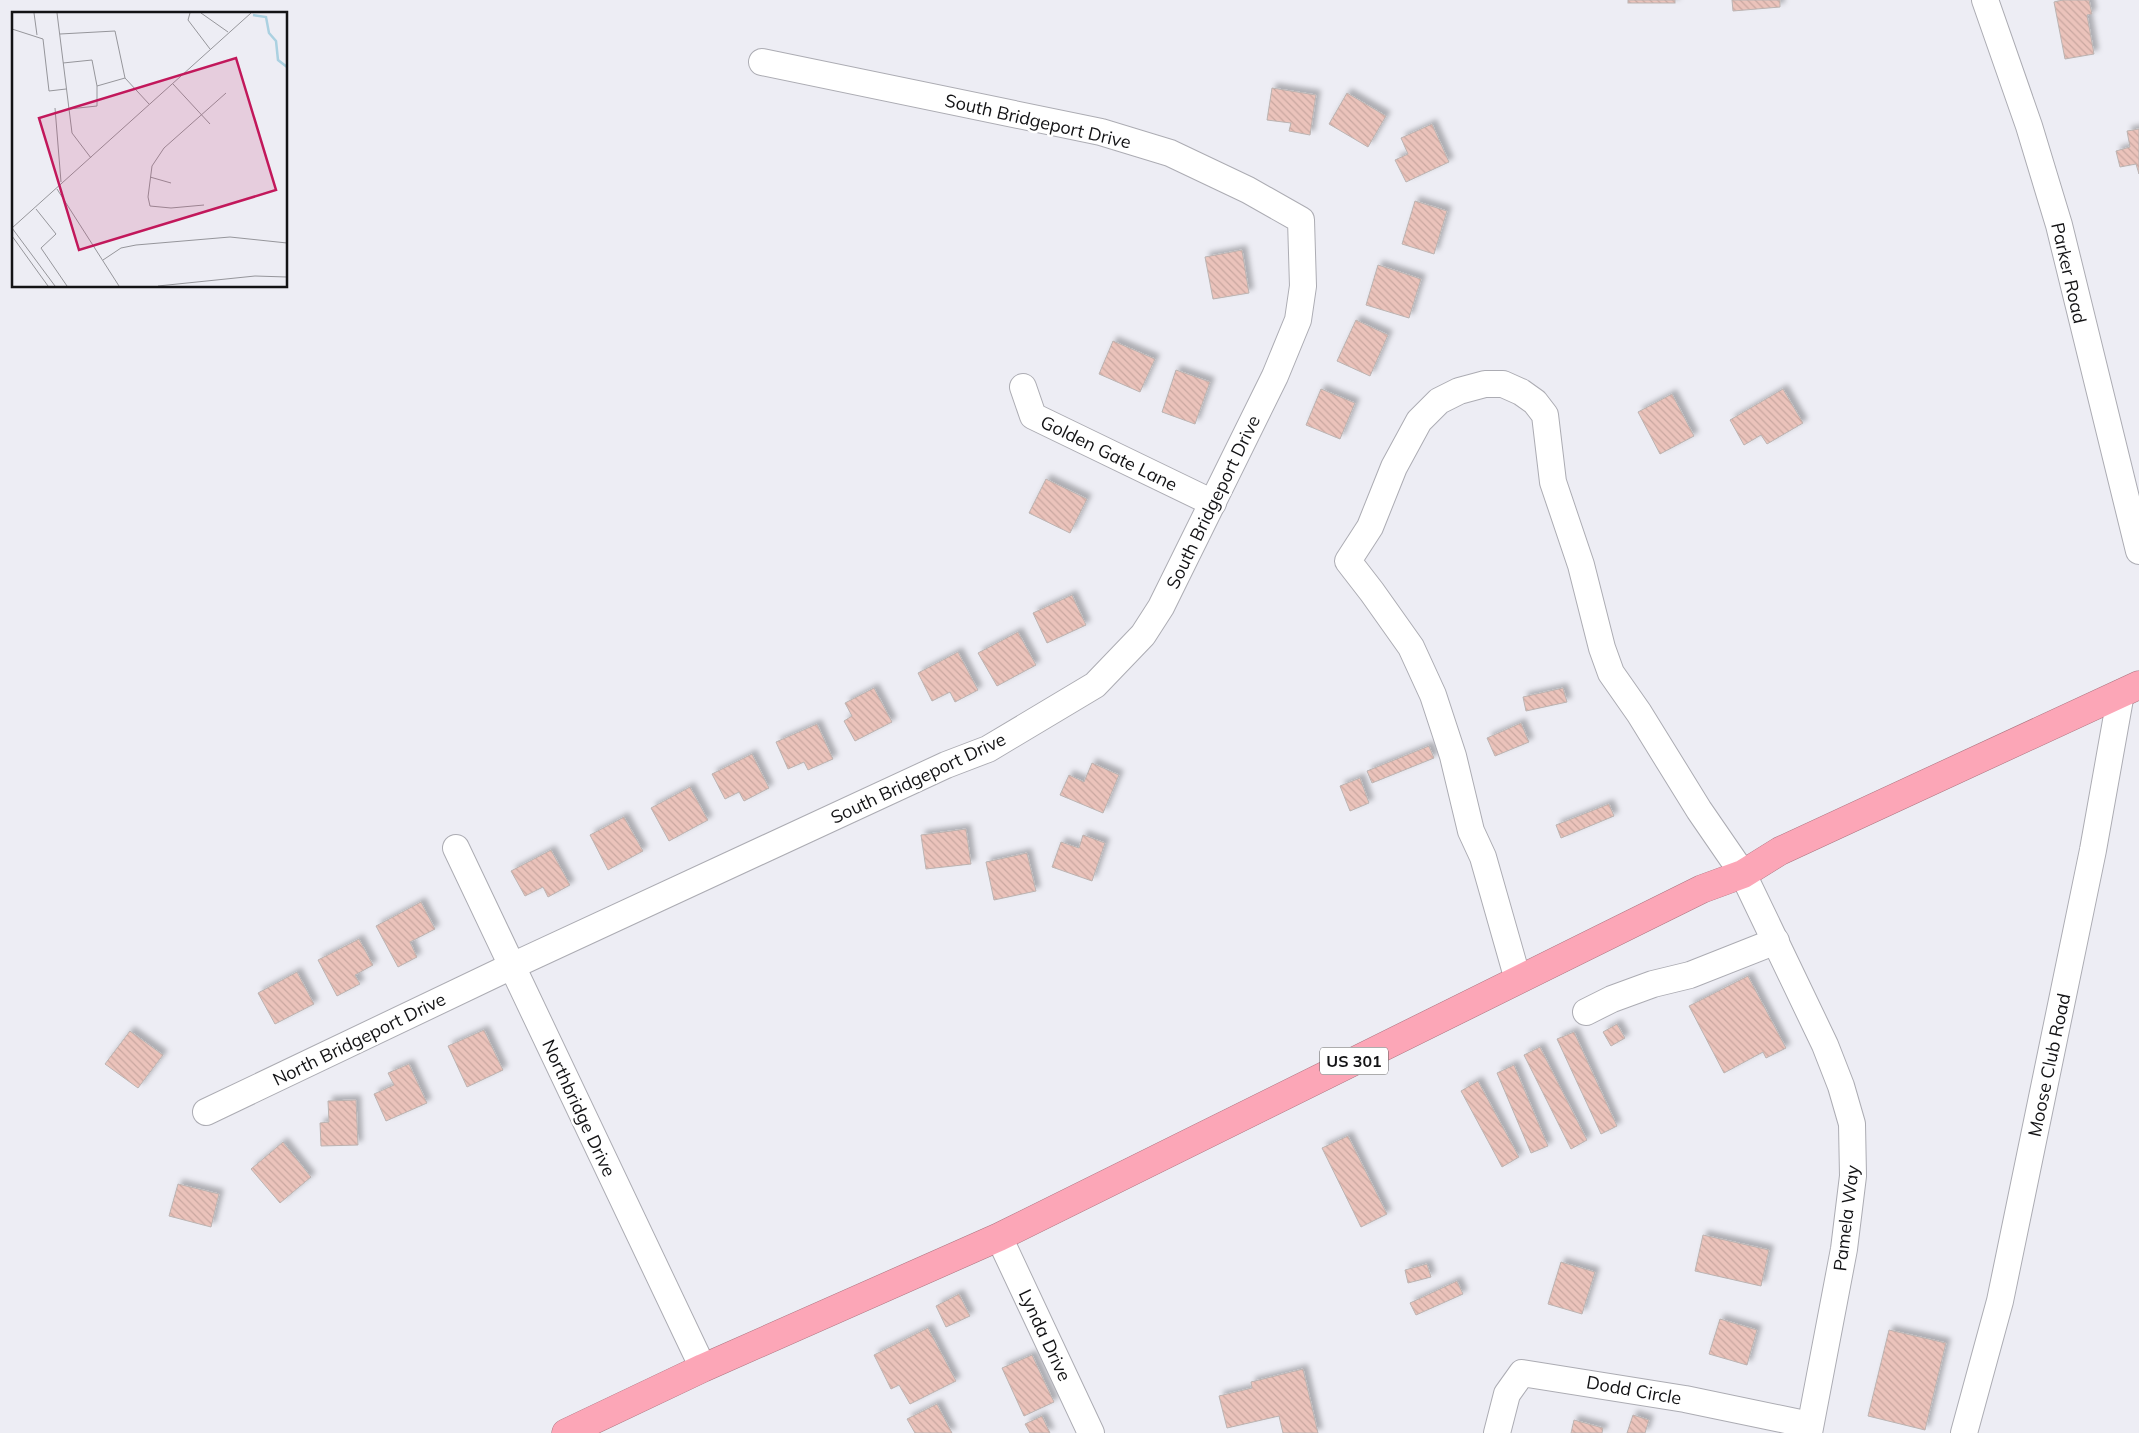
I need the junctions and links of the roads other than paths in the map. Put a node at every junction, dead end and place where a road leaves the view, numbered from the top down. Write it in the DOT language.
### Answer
graph roads {
  1 [pos="1985,0"];
  2 [pos="762,62"];
  3 [pos="1023,387"];
  4 [pos="1213,503"];
  5 [pos="2139,551"];
  6 [pos="2130,689"];
  7 [pos="456,848"];
  8 [pos="1743,874"];
  9 [pos="1776,942"];
  10 [pos="512,966"];
  11 [pos="1518,980"];
  12 [pos="1586,1012"];
  13 [pos="206,1112"];
  14 [pos="1000,1237"];
  15 [pos="702,1368"];
  16 [pos="1810,1429"];
  17 [pos="566,1433"];
  18 [pos="1091,1433"];
  19 [pos="1496,1433"];
  20 [pos="1964,1433"];
  1 -- 5 [label="street, Parker Road"];
  2 -- 4 [label="street, South Bridgeport Drive"];
  3 -- 4 [label="street, Golden Gate Lane"];
  4 -- 10 [label="street, South Bridgeport Drive"];
  6 -- 8 [label="highway, US 301"];
  6 -- 20 [label="street, Moose Club Road"];
  7 -- 10 [label="street, Northbridge Drive"];
  8 -- 9 [label="street, Pamela Way"];
  8 -- 11 [label="highway, US 301"];
  8 -- 11 [label="street, Pamela Way"];
  9 -- 12 [label="street"];
  9 -- 16 [label="street, Pamela Way"];
  10 -- 13 [label="street, North Bridgeport Drive"];
  10 -- 15 [label="street, Northbridge Drive"];
  11 -- 14 [label="highway, US 301"];
  14 -- 15 [label="highway, US 301"];
  14 -- 18 [label="street, Lynda Drive"];
  15 -- 17 [label="highway, US 301"];
  16 -- 19 [label="street, Dodd Circle"];
}
